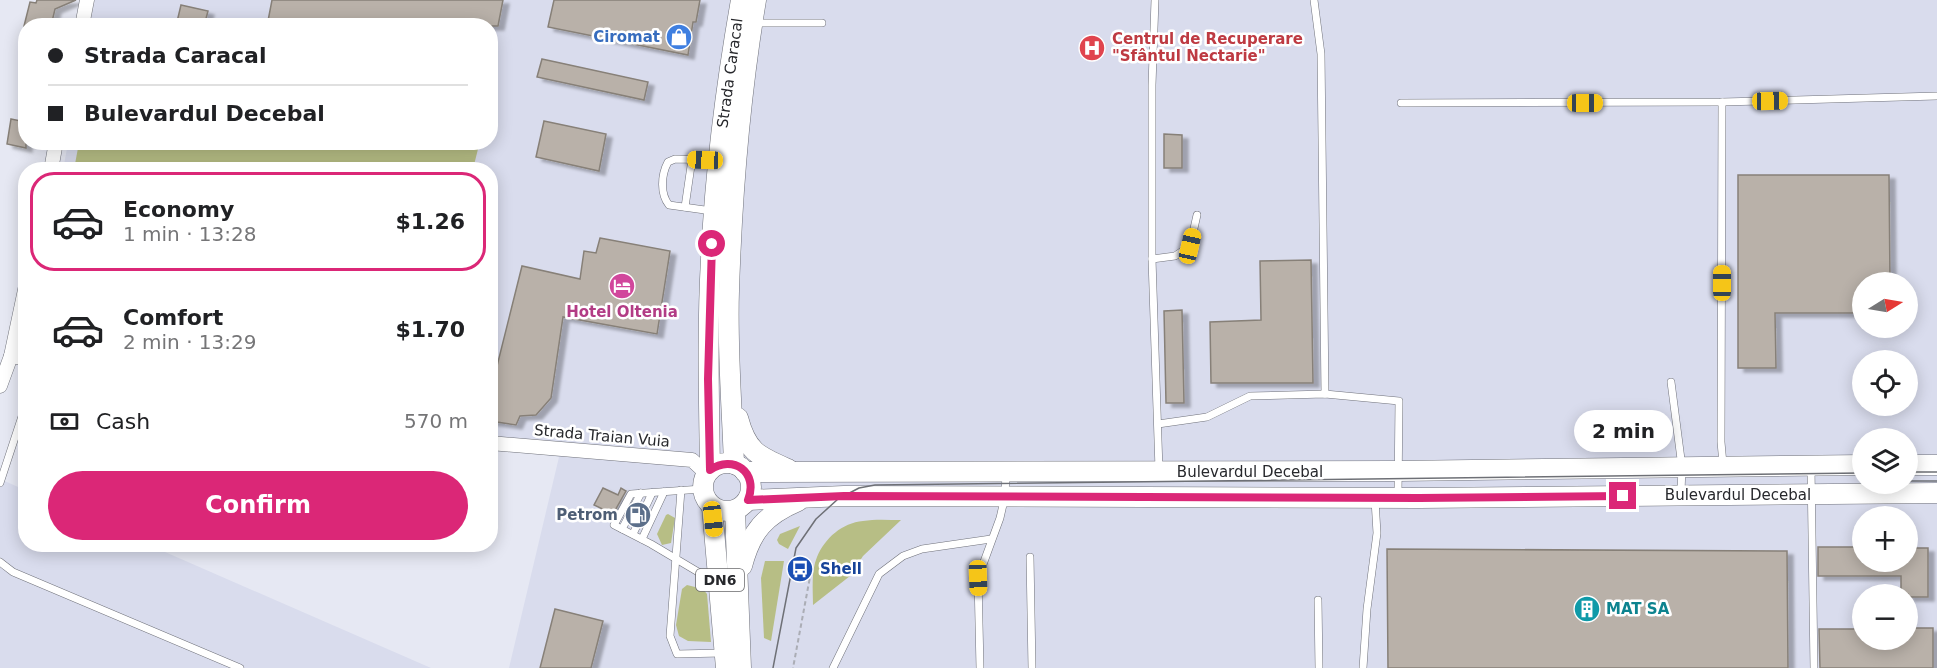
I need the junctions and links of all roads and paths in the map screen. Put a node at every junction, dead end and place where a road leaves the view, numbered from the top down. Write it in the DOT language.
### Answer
graph roads {
  1 [pos="87,0"];
  2 [pos="741,0"];
  3 [pos="756,0"];
  4 [pos="1155,0"];
  5 [pos="1314,0"];
  6 [pos="84,18"];
  7 [pos="752,22"];
  8 [pos="822,23"];
  9 [pos="1937,96"];
  10 [pos="1722,102"];
  11 [pos="1401,104"];
  12 [pos="692,159"];
  13 [pos="719,160"];
  14 [pos="685,207"];
  15 [pos="715,212"];
  16 [pos="1197,215"];
  17 [pos="1152,259"];
  18 [pos="18,323"];
  19 [pos="11,356"];
  20 [pos="18,357"];
  21 [pos="731,380"];
  22 [pos="1671,382"];
  23 [pos="0,386"];
  24 [pos="1325,394"];
  25 [pos="1158,423"];
  26 [pos="18,428"];
  27 [pos="498,445"];
  28 [pos="1811,465"];
  29 [pos="1852,465"];
  30 [pos="1918,465"];
  31 [pos="1937,465"];
  32 [pos="1682,467"];
  33 [pos="1723,467"];
  34 [pos="740,468"];
  35 [pos="790,470"];
  36 [pos="1398,471"];
  37 [pos="1160,472"];
  38 [pos="1005,473"];
  39 [pos="706,477"];
  40 [pos="0,483"];
  41 [pos="681,490"];
  42 [pos="652,492"];
  43 [pos="664,492"];
  44 [pos="1937,493"];
  45 [pos="1811,494"];
  46 [pos="1681,495"];
  47 [pos="808,496"];
  48 [pos="1005,496"];
  49 [pos="1375,497"];
  50 [pos="1398,497"];
  51 [pos="741,505"];
  52 [pos="712,507"];
  53 [pos="633,534"];
  54 [pos="642,539"];
  55 [pos="992,539"];
  56 [pos="1030,557"];
  57 [pos="677,560"];
  58 [pos="790,561"];
  59 [pos="0,562"];
  60 [pos="729,584"];
  61 [pos="1318,600"];
  62 [pos="798,613"];
  63 [pos="803,616"];
  64 [pos="726,661"];
  65 [pos="240,668"];
  66 [pos="741,668"];
  67 [pos="793,668"];
  68 [pos="833,668"];
  69 [pos="980,668"];
  70 [pos="1032,668"];
  71 [pos="1319,668"];
  72 [pos="1364,668"];
  73 [pos="1814,668"];
  1 -- 6 [label="street"];
  2 -- 13 [label="main road, Strada Caracal / DN6"];
  3 -- 7 [label="main road, Strada Caracal / DN6"];
  4 -- 17 [label="lane"];
  5 -- 24 [label="lane"];
  7 -- 8 [label="lane"];
  7 -- 21 [label="main road, Strada Caracal / DN6"];
  9 -- 10 [label="lane"];
  10 -- 11 [label="lane"];
  10 -- 33 [label="lane"];
  12 -- 13 [label="lane"];
  12 -- 14 [label="lane"];
  12 -- 14 [label="lane"];
  13 -- 15 [label="main road, Strada Caracal / DN6"];
  14 -- 15 [label="lane"];
  15 -- 39 [label="main road, Strada Caracal / DN6"];
  16 -- 17 [label="lane"];
  17 -- 25 [label="lane"];
  18 -- 19 [label="street"];
  19 -- 20 [label="street"];
  19 -- 23 [label="street"];
  21 -- 34 [label="main road, Strada Caracal / DN6"];
  21 -- 35 [label="main road"];
  22 -- 32 [label="lane"];
  24 -- 25 [label="lane"];
  24 -- 36 [label="lane"];
  25 -- 37 [label="lane"];
  26 -- 40 [label="lane"];
  27 -- 39 [label="street, Strada Traian Vuia"];
  28 -- 29 [label="main road, Bulevardul Decebal"];
  28 -- 33 [label="main road, Bulevardul Decebal"];
  28 -- 45 [label="lane"];
  30 -- 31 [label="main road"];
  32 -- 33 [label="main road, Bulevardul Decebal"];
  32 -- 36 [label="main road, Bulevardul Decebal"];
  32 -- 46 [label="lane"];
  34 -- 35 [label="main road, Bulevardul Decebal"];
  34 -- 39 [label="main road"];
  34 -- 51 [label="main road, DN6"];
  35 -- 38 [label="main road, Bulevardul Decebal"];
  36 -- 37 [label="main road, Bulevardul Decebal"];
  36 -- 50 [label="lane"];
  37 -- 38 [label="main road, Bulevardul Decebal"];
  38 -- 48 [label="lane"];
  39 -- 41 [label="lane"];
  39 -- 52 [label="main road, DN6"];
  41 -- 43 [label="lane"];
  41 -- 57 [label="lane"];
  42 -- 43 [label="lane"];
  42 -- 53 [label="lane"];
  42 -- 53 [label="lane"];
  43 -- 54 [label="lane"];
  44 -- 45 [label="main road, Bulevardul Decebal"];
  45 -- 46 [label="main road, Bulevardul Decebal"];
  45 -- 73 [label="lane"];
  46 -- 50 [label="main road, Bulevardul Decebal"];
  47 -- 48 [label="main road, Bulevardul Decebal"];
  47 -- 51 [label="main road, Bulevardul Decebal"];
  47 -- 60 [label="main road"];
  48 -- 49 [label="main road, Bulevardul Decebal"];
  48 -- 55 [label="lane"];
  49 -- 50 [label="main road, Bulevardul Decebal"];
  49 -- 72 [label="lane"];
  51 -- 52 [label="main road"];
  51 -- 60 [label="main road, DN6"];
  52 -- 60 [label="main road, DN6"];
  53 -- 54 [label="lane"];
  54 -- 57 [label="lane"];
  55 -- 68 [label="lane"];
  55 -- 69 [label="lane"];
  56 -- 70 [label="lane"];
  57 -- 60 [label="lane"];
  57 -- 64 [label="lane"];
  58 -- 63 [label="path"];
  59 -- 65 [label="lane"];
  60 -- 64 [label="main road, DN6"];
  60 -- 66 [label="main road, DN6"];
  61 -- 71 [label="lane"];
  62 -- 63 [label="path"];
  63 -- 67 [label="path"];
}
